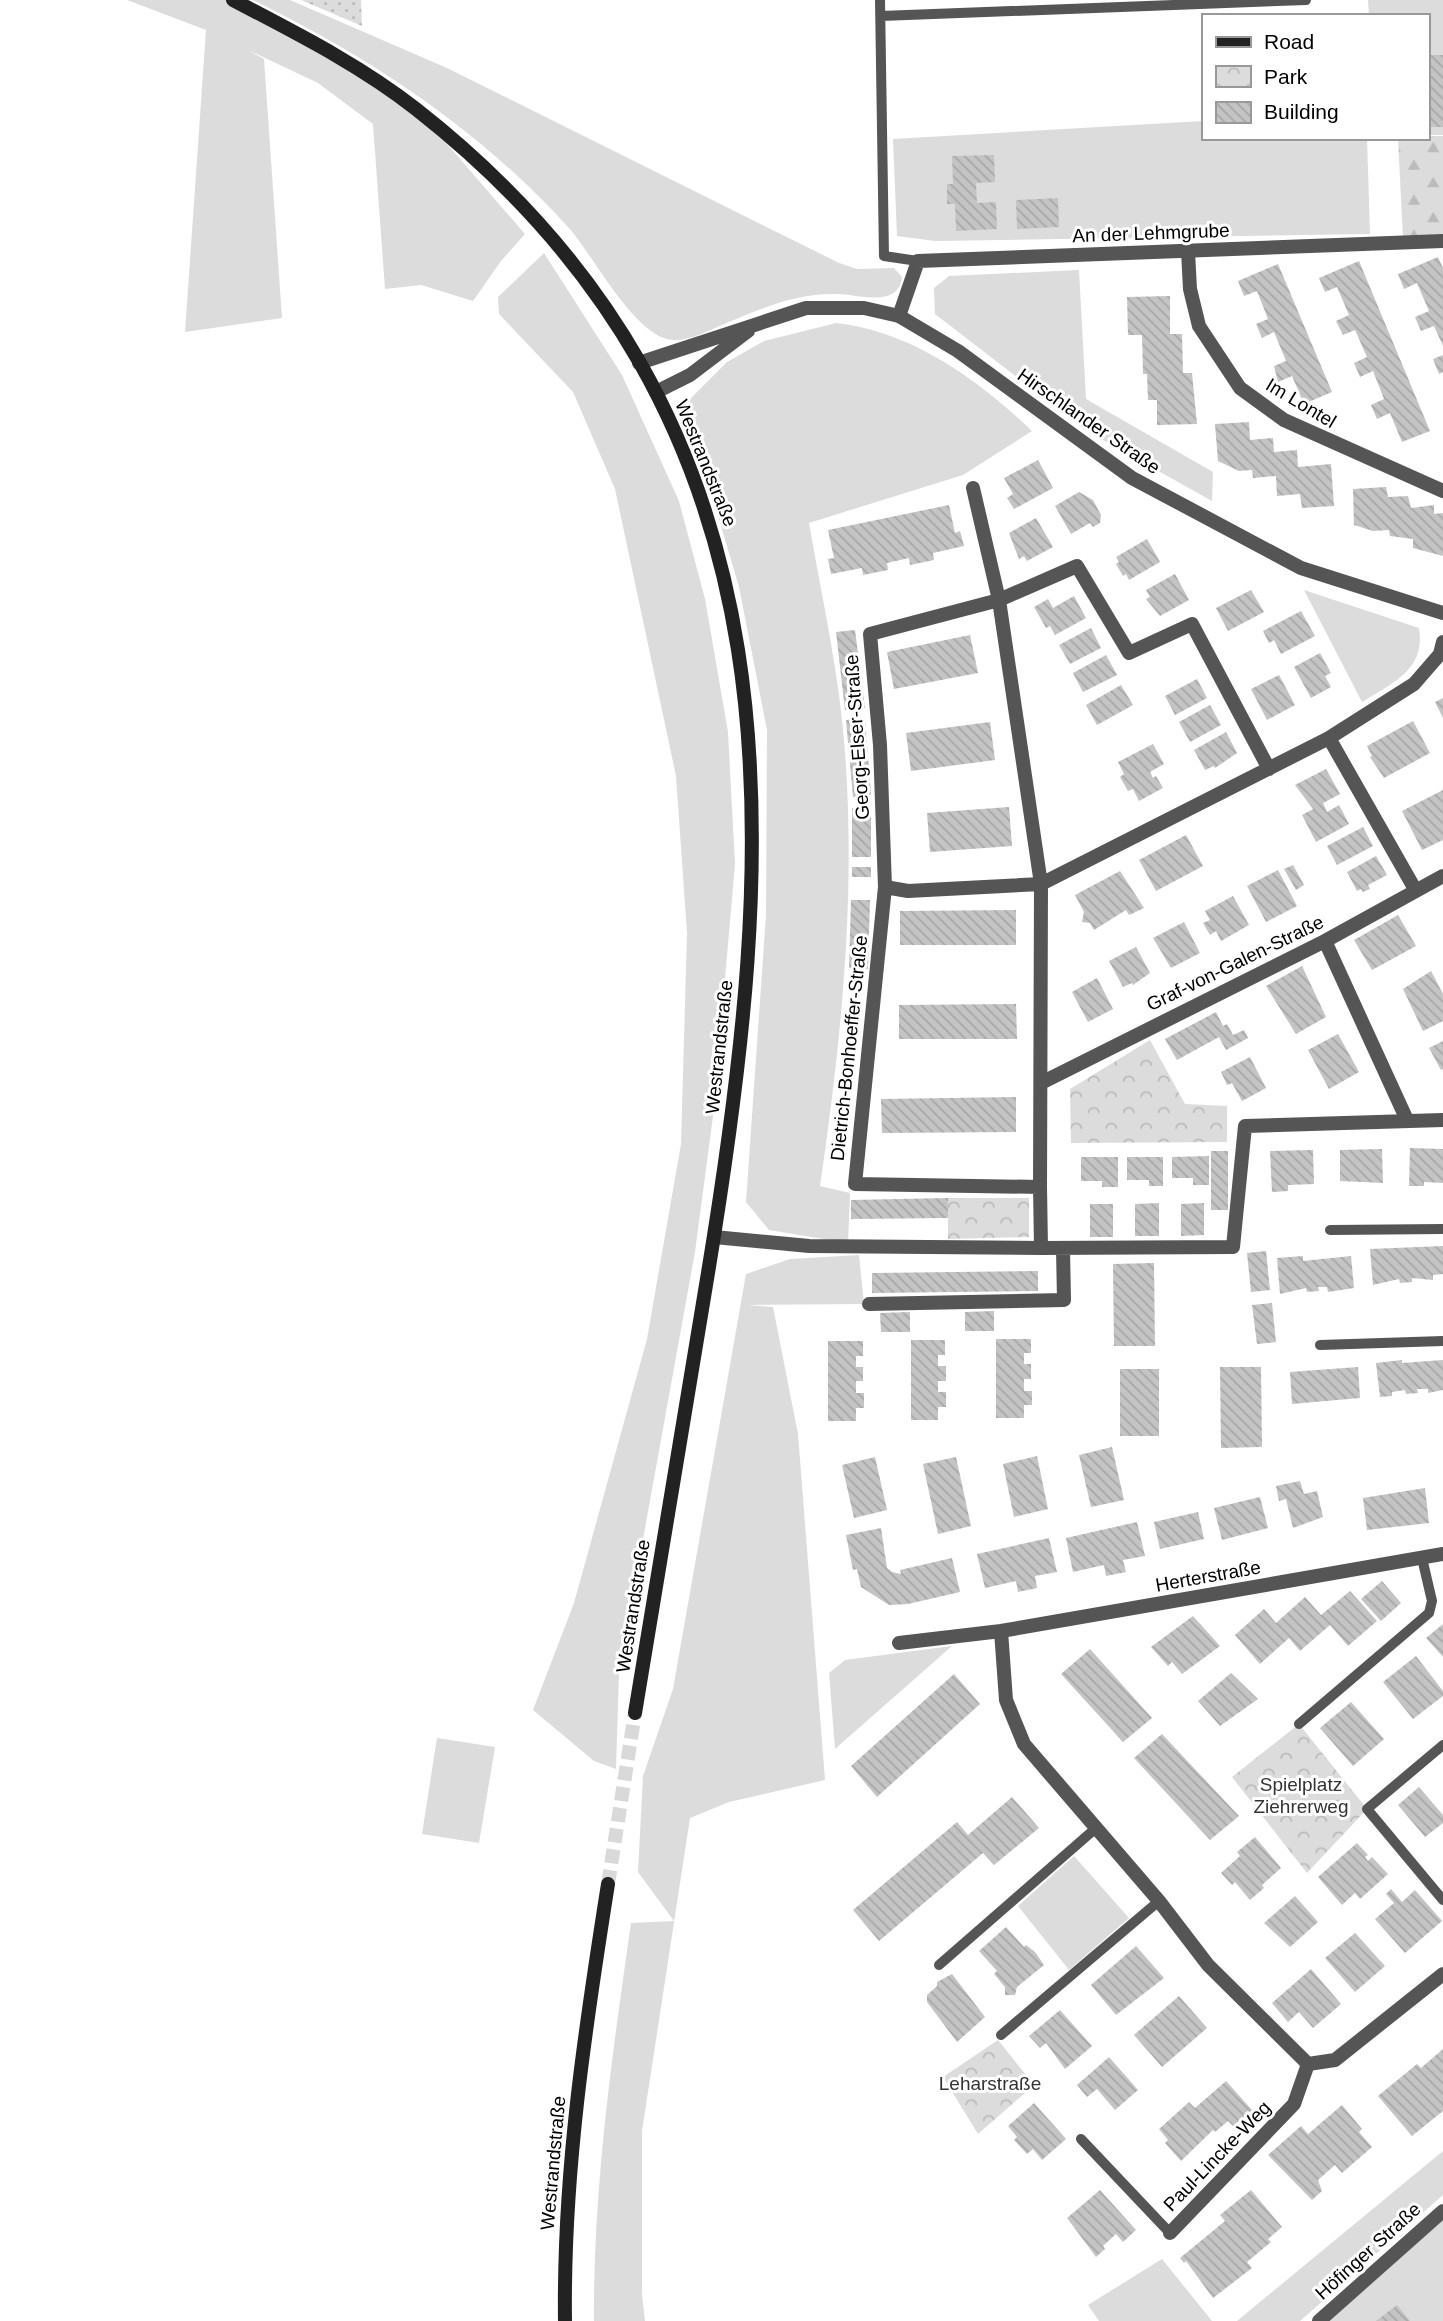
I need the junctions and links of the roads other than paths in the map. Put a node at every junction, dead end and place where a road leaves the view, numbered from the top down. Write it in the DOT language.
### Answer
graph roads {
  1 [pos="233,0"];
  2 [pos="880,0"];
  3 [pos="1306,0"];
  4 [pos="881,16"];
  5 [pos="1443,241"];
  6 [pos="1188,251"];
  7 [pos="918,261"];
  8 [pos="899,316"];
  9 [pos="754,327"];
  10 [pos="639,363"];
  11 [pos="656,392"];
  12 [pos="973,488"];
  13 [pos="1443,491"];
  14 [pos="999,600"];
  15 [pos="1443,612"];
  16 [pos="1443,642"];
  17 [pos="1329,738"];
  18 [pos="1269,769"];
  19 [pos="1443,876"];
  20 [pos="1041,884"];
  21 [pos="885,887"];
  22 [pos="1416,891"];
  23 [pos="1325,941"];
  24 [pos="1043,1082"];
  25 [pos="1407,1120"];
  26 [pos="1443,1120"];
  27 [pos="1041,1187"];
  28 [pos="1443,1229"];
  29 [pos="1330,1230"];
  30 [pos="714,1237"];
  31 [pos="1041,1248"];
  32 [pos="1063,1249"];
  33 [pos="869,1304"];
  34 [pos="1443,1341"];
  35 [pos="1321,1346"];
  36 [pos="1443,1554"];
  37 [pos="1422,1558"];
  38 [pos="1001,1631"];
  39 [pos="899,1643"];
  40 [pos="635,1713"];
  41 [pos="1299,1724"];
  42 [pos="1443,1745"];
  43 [pos="1096,1828"];
  44 [pos="608,1884"];
  45 [pos="1443,1900"];
  46 [pos="1159,1901"];
  47 [pos="939,1965"];
  48 [pos="1443,1974"];
  49 [pos="1001,2035"];
  50 [pos="1308,2064"];
  51 [pos="1082,2139"];
  52 [pos="1443,2211"];
  53 [pos="1170,2233"];
  54 [pos="565,2321"];
  55 [pos="1319,2321"];
  1 -- 10 [label="main road, Westrandstraße"];
  2 -- 4 [label="lane"];
  3 -- 4 [label="lane"];
  4 -- 7 [label="lane"];
  5 -- 6 [label="street, An der Lehmgrube"];
  6 -- 7 [label="street, An der Lehmgrube"];
  6 -- 13 [label="street, Im Lontel"];
  7 -- 8 [label="street"];
  8 -- 9 [label="street, Hirschlander Straße"];
  8 -- 15 [label="street, Hirschlander Straße"];
  9 -- 10 [label="street, Hirschlander Straße"];
  9 -- 11 [label="street, Hirschlander Straße"];
  10 -- 11 [label="main road, Westrandstraße"];
  11 -- 30 [label="main road, Westrandstraße"];
  12 -- 14 [label="street"];
  14 -- 18 [label="street"];
  14 -- 20 [label="street"];
  14 -- 21 [label="street, Georg-Elser-Straße"];
  16 -- 17 [label="street"];
  17 -- 18 [label="street"];
  17 -- 22 [label="street"];
  18 -- 20 [label="street"];
  19 -- 22 [label="street, Graf-von-Galen-Straße"];
  20 -- 21 [label="street"];
  20 -- 24 [label="street"];
  21 -- 27 [label="street, Dietrich-Bonhoeffer-Straße"];
  22 -- 23 [label="street, Graf-von-Galen-Straße"];
  23 -- 24 [label="street, Graf-von-Galen-Straße"];
  23 -- 25 [label="street"];
  24 -- 27 [label="street"];
  25 -- 26 [label="street"];
  25 -- 32 [label="street"];
  27 -- 31 [label="street"];
  28 -- 29 [label="lane"];
  30 -- 31 [label="street"];
  30 -- 40 [label="main road, Westrandstraße"];
  31 -- 32 [label="street"];
  32 -- 33 [label="street"];
  34 -- 35 [label="lane"];
  36 -- 37 [label="street, Herterstraße"];
  37 -- 38 [label="street, Herterstraße"];
  37 -- 41 [label="lane"];
  38 -- 39 [label="street"];
  38 -- 43 [label="street"];
  42 -- 45 [label="lane"];
  43 -- 46 [label="street"];
  43 -- 47 [label="lane"];
  44 -- 54 [label="main road, Westrandstraße"];
  46 -- 49 [label="lane"];
  46 -- 50 [label="street"];
  48 -- 50 [label="street"];
  50 -- 53 [label="street, Paul-Lincke-Weg"];
  51 -- 53 [label="lane, Paul-Lincke-Weg"];
  52 -- 55 [label="street, Höfinger Straße"];
}
